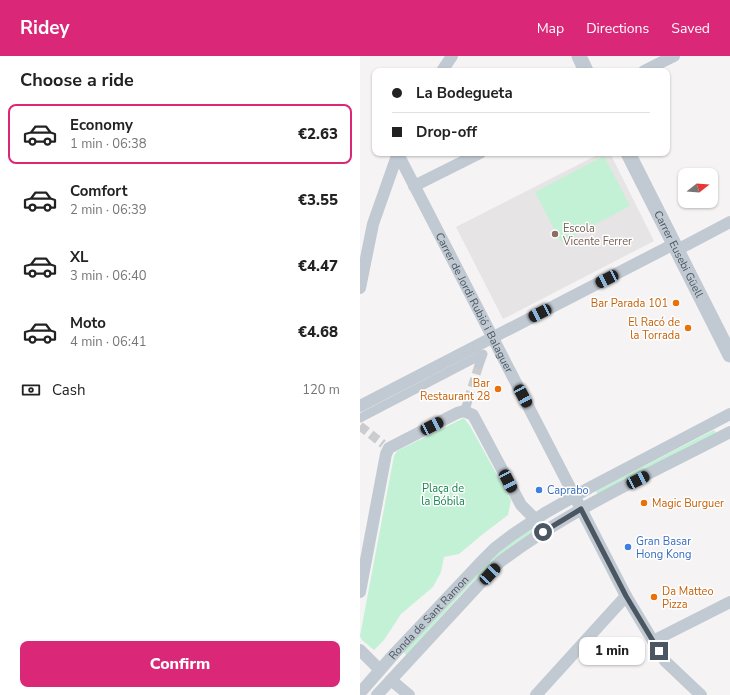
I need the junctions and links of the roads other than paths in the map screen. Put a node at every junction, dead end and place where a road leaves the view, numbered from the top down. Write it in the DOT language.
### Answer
graph roads {
  1 [pos="452,56"];
  2 [pos="579,56"];
  3 [pos="674,56"];
  4 [pos="444,68"];
  5 [pos="585,68"];
  6 [pos="650,68"];
  7 [pos="397,156"];
  8 [pos="399,156"];
  9 [pos="474,156"];
  10 [pos="630,156"];
  11 [pos="414,186"];
  12 [pos="730,222"];
  13 [pos="675,247"];
  14 [pos="360,288"];
  15 [pos="492,338"];
  16 [pos="730,354"];
  17 [pos="479,365"];
  18 [pos="360,406"];
  19 [pos="730,414"];
  20 [pos="360,418"];
  21 [pos="730,432"];
  22 [pos="575,496"];
  23 [pos="581,509"];
  24 [pos="535,519"];
  25 [pos="360,592"];
  26 [pos="626,596"];
  27 [pos="730,602"];
  28 [pos="653,641"];
  29 [pos="360,650"];
  30 [pos="380,670"];
  31 [pos="391,680"];
  32 [pos="360,693"];
  33 [pos="377,695"];
  34 [pos="409,695"];
  35 [pos="536,695"];
  36 [pos="701,695"];
  1 -- 4 [label="street"];
  2 -- 5 [label="street"];
  3 -- 6 [label="street"];
  7 -- 14 [label="street"];
  8 -- 11 [label="street, Carrer de Jordi Rubió i Balaguer"];
  9 -- 11 [label="street"];
  10 -- 13 [label="street, Carrer Eusebi Güell"];
  11 -- 15 [label="street, Carrer de Jordi Rubió i Balaguer"];
  12 -- 13 [label="street"];
  13 -- 15 [label="street"];
  13 -- 16 [label="street, Carrer Eusebi Güell"];
  15 -- 18 [label="street"];
  15 -- 22 [label="street, Carrer de Jordi Rubió i Balaguer"];
  17 -- 20 [label="street"];
  19 -- 22 [label="street, Ronda de Sant Ramon"];
  21 -- 23 [label="street, Ronda de Sant Ramon"];
  22 -- 23 [label="street, Carrer de Jordi Rubió i Balaguer"];
  22 -- 24 [label="street, Ronda de Sant Ramon"];
  23 -- 26 [label="street, Carrer de Jordi Rubió i Balaguer"];
  23 -- 31 [label="street, Ronda de Sant Ramon"];
  24 -- 25 [label="street"];
  24 -- 30 [label="street, Ronda de Sant Ramon"];
  26 -- 28 [label="street, Carrer de Jordi Rubió i Balaguer"];
  26 -- 35 [label="street"];
  27 -- 28 [label="street"];
  28 -- 36 [label="street, Carrer de Jordi Rubió i Balaguer"];
  29 -- 30 [label="street"];
  30 -- 32 [label="street, Ronda de Sant Ramon"];
  31 -- 33 [label="street, Ronda de Sant Ramon"];
  31 -- 34 [label="street"];
}
